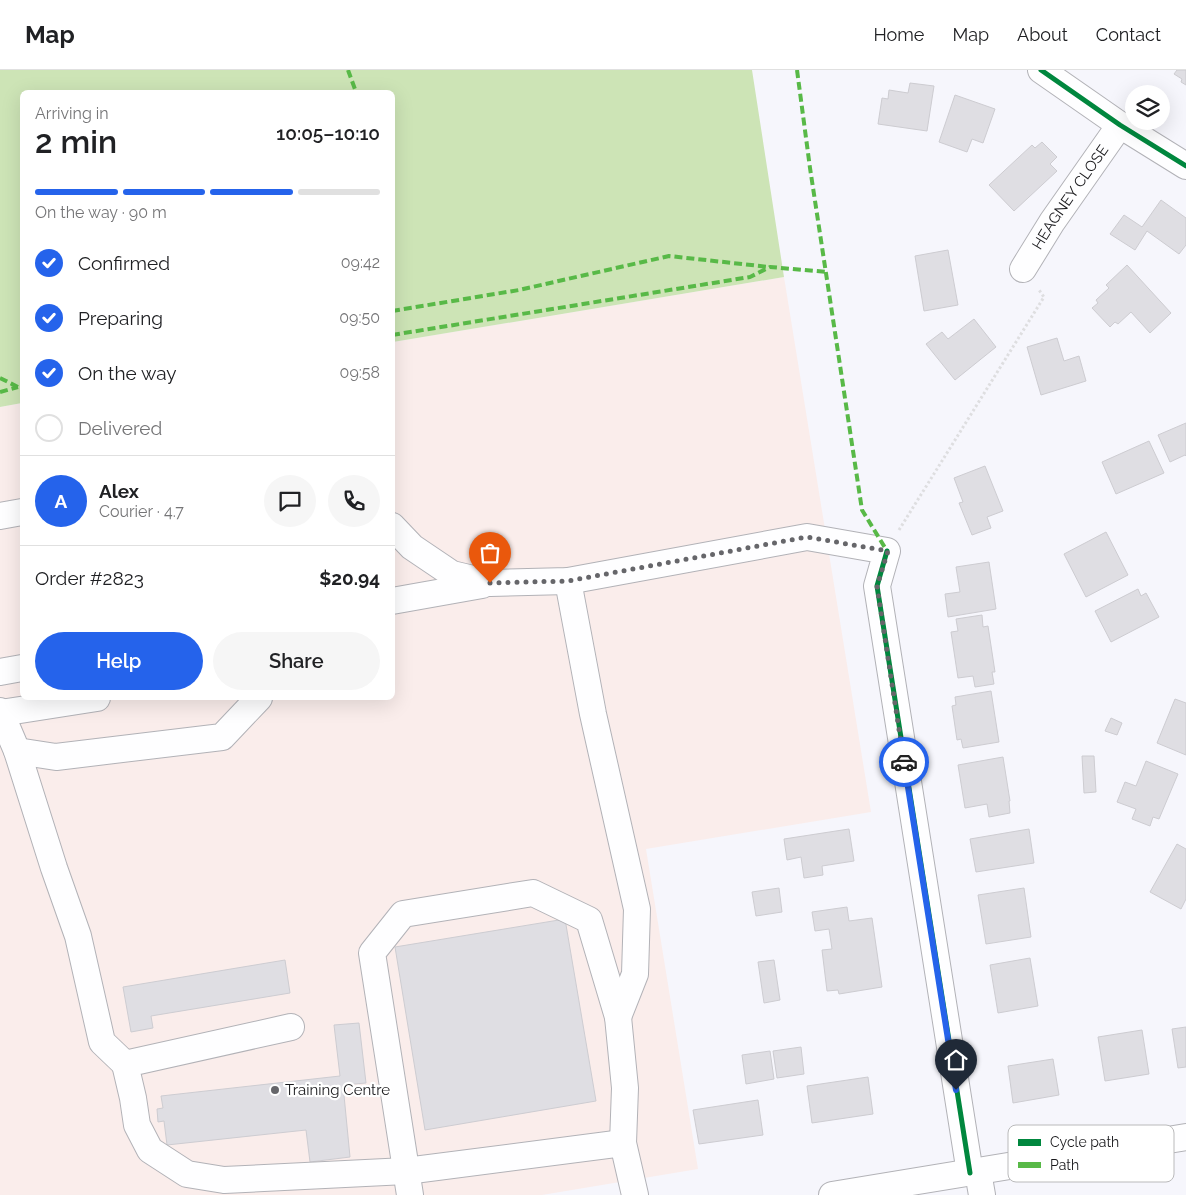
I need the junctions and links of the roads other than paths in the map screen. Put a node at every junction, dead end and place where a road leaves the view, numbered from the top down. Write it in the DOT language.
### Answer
graph roads {
  1 [pos="1041,70"];
  2 [pos="1120,125"];
  3 [pos="1186,166"];
  4 [pos="1023,270"];
  5 [pos="20,512"];
  6 [pos="0,516"];
  7 [pos="395,529"];
  8 [pos="568,581"];
  9 [pos="490,583"];
  10 [pos="395,600"];
  11 [pos="20,668"];
  12 [pos="0,672"];
  13 [pos="83,700"];
  14 [pos="257,700"];
  15 [pos="0,712"];
  16 [pos="17,751"];
  17 [pos="618,1017"];
  18 [pos="291,1027"];
  19 [pos="125,1064"];
  20 [pos="623,1143"];
  21 [pos="1008,1174"];
  22 [pos="977,1180"];
  23 [pos="408,1183"];
  24 [pos="635,1195"];
  25 [pos="832,1195"];
  1 -- 2 [label="street"];
  2 -- 3 [label="street"];
  2 -- 4 [label="street, HEAGNEY CLOSE"];
  5 -- 6 [label="street"];
  7 -- 9 [label="street"];
  8 -- 9 [label="street"];
  8 -- 17 [label="street"];
  8 -- 22 [label="street"];
  9 -- 10 [label="street"];
  11 -- 12 [label="street"];
  13 -- 15 [label="street"];
  14 -- 16 [label="street"];
  15 -- 16 [label="street"];
  16 -- 19 [label="street"];
  17 -- 20 [label="street"];
  17 -- 23 [label="street"];
  18 -- 19 [label="street"];
  19 -- 23 [label="street"];
  20 -- 23 [label="street"];
  20 -- 24 [label="street"];
  21 -- 22 [label="street"];
  22 -- 25 [label="street"];
}
